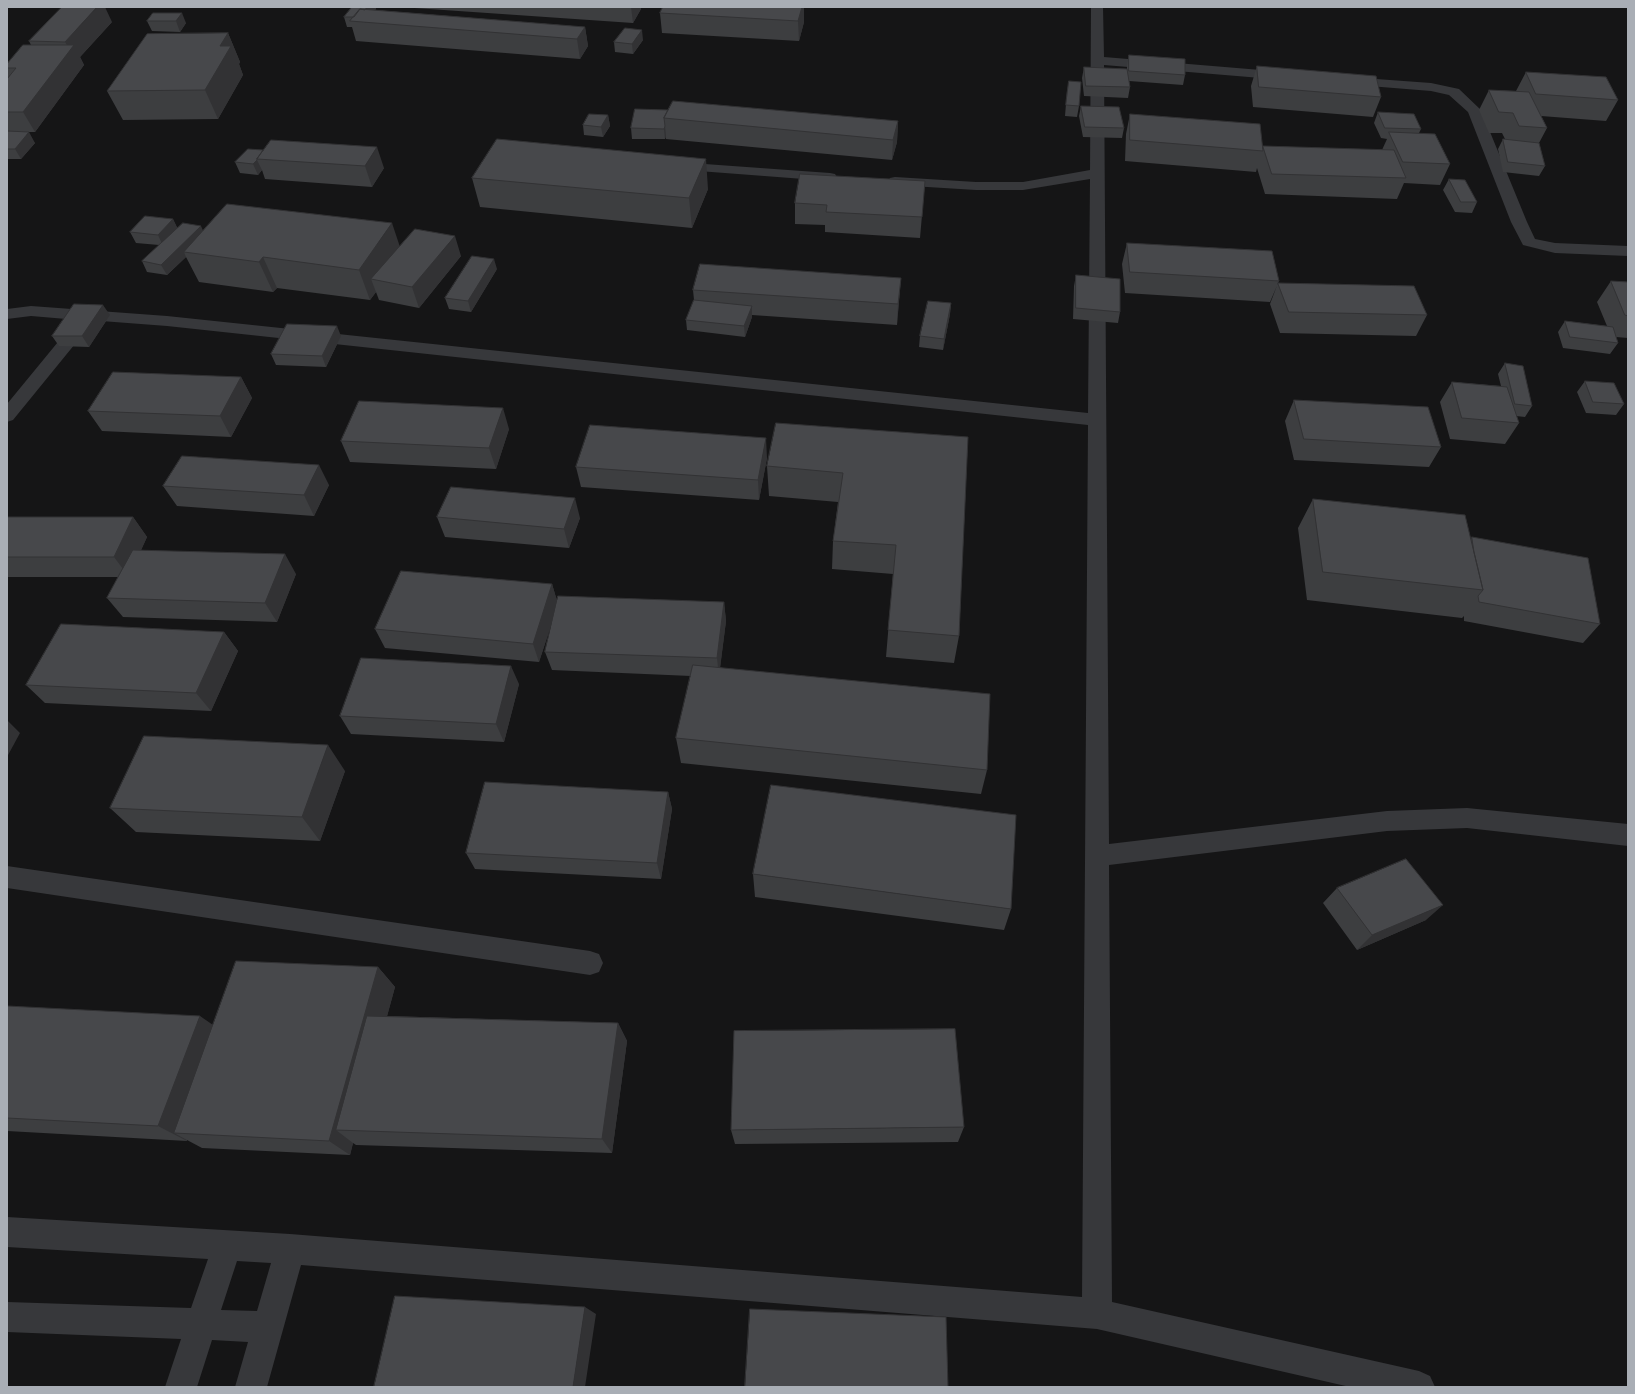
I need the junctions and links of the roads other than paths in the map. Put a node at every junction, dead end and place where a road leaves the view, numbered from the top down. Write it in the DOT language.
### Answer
graph roads {
  1 [pos="1096,7"];
  2 [pos="1096,60"];
  3 [pos="1296,76"];
  4 [pos="1335,80"];
  5 [pos="660,164"];
  6 [pos="1096,173"];
  7 [pos="840,177"];
  8 [pos="880,180"];
  9 [pos="1628,251"];
  10 [pos="7,314"];
  11 [pos="89,315"];
  12 [pos="7,416"];
  13 [pos="1096,420"];
  14 [pos="1628,835"];
  15 [pos="1096,856"];
  16 [pos="7,877"];
  17 [pos="590,963"];
  18 [pos="7,1232"];
  19 [pos="227,1245"];
  20 [pos="290,1249"];
  21 [pos="1097,1314"];
  22 [pos="7,1317"];
  23 [pos="201,1324"];
  24 [pos="268,1328"];
  25 [pos="181,1387"];
  26 [pos="251,1387"];
  27 [pos="1419,1387"];
  1 -- 2 [label="street"];
  2 -- 3 [label="street"];
  2 -- 6 [label="street"];
  4 -- 9 [label="street"];
  5 -- 7 [label="street"];
  6 -- 8 [label="street"];
  6 -- 13 [label="street"];
  10 -- 11 [label="street"];
  11 -- 12 [label="street"];
  11 -- 13 [label="street"];
  13 -- 15 [label="street"];
  14 -- 15 [label="street"];
  15 -- 21 [label="street"];
  16 -- 17 [label="street"];
  18 -- 19 [label="street"];
  19 -- 20 [label="street"];
  19 -- 23 [label="street"];
  20 -- 21 [label="street"];
  20 -- 24 [label="street"];
  21 -- 27 [label="street"];
  22 -- 23 [label="street"];
  23 -- 24 [label="street"];
  23 -- 25 [label="street"];
  24 -- 26 [label="street"];
}
